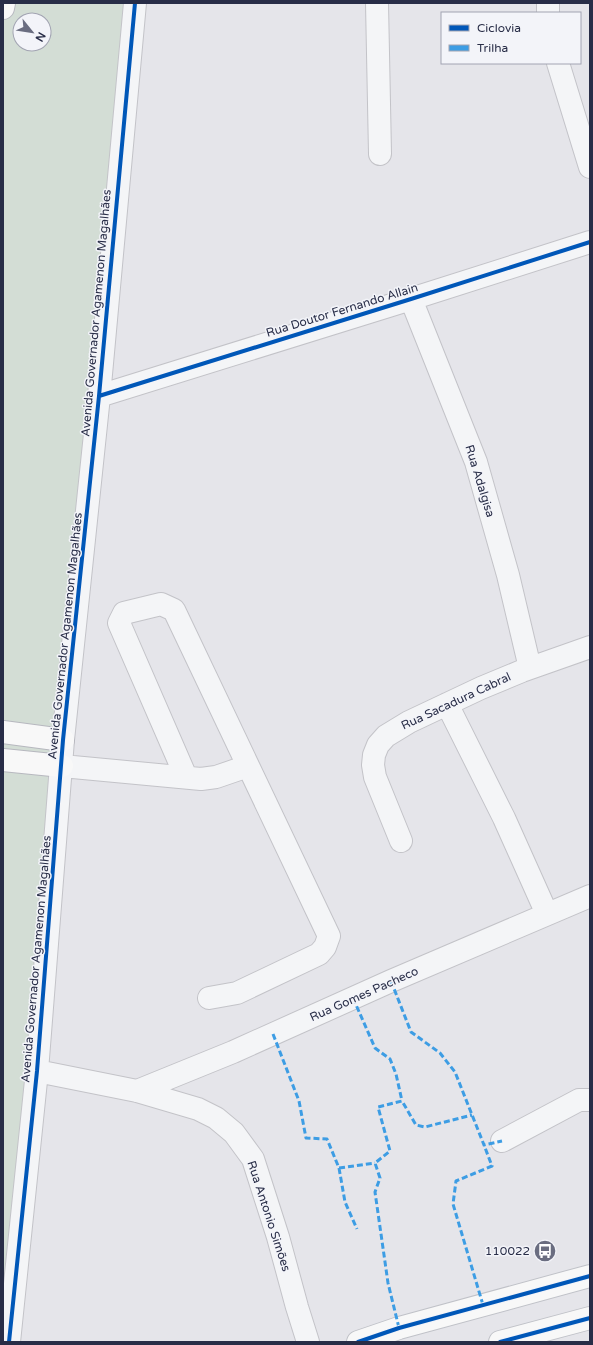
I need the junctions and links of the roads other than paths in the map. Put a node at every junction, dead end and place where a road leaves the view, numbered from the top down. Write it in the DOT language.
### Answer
graph roads {
  1 [pos="4,3"];
  2 [pos="135,3"];
  3 [pos="376,3"];
  4 [pos="3,8"];
  5 [pos="558,64"];
  6 [pos="380,154"];
  7 [pos="590,167"];
  8 [pos="590,242"];
  9 [pos="411,299"];
  10 [pos="99,396"];
  11 [pos="590,646"];
  12 [pos="530,668"];
  13 [pos="447,704"];
  14 [pos="3,732"];
  15 [pos="63,740"];
  16 [pos="3,760"];
  17 [pos="62,766"];
  18 [pos="248,766"];
  19 [pos="186,777"];
  20 [pos="402,841"];
  21 [pos="590,896"];
  22 [pos="547,914"];
  23 [pos="209,998"];
  24 [pos="37,1071"];
  25 [pos="137,1092"];
  26 [pos="590,1100"];
  27 [pos="502,1141"];
  28 [pos="590,1276"];
  29 [pos="590,1318"];
  30 [pos="545,1336"];
  31 [pos="9,1342"];
  32 [pos="308,1342"];
  33 [pos="358,1342"];
  34 [pos="500,1342"];
  1 -- 4 [label="main road"];
  2 -- 10 [label="street, Avenida Governador Agamenon Magalhães"];
  3 -- 6 [label="street"];
  5 -- 7 [label="street"];
  8 -- 9 [label="street, Rua Doutor Fernando Allain"];
  9 -- 10 [label="street, Rua Doutor Fernando Allain"];
  9 -- 12 [label="street, Rua Adalgisa"];
  10 -- 15 [label="street, Avenida Governador Agamenon Magalhães"];
  11 -- 12 [label="street, Rua Sacadura Cabral"];
  12 -- 13 [label="street, Rua Sacadura Cabral"];
  13 -- 20 [label="street, Rua Sacadura Cabral"];
  13 -- 22 [label="street"];
  14 -- 15 [label="main road"];
  15 -- 17 [label="street, Avenida Governador Agamenon Magalhães"];
  16 -- 17 [label="main road"];
  17 -- 19 [label="street"];
  17 -- 24 [label="street, Avenida Governador Agamenon Magalhães"];
  18 -- 19 [label="street"];
  18 -- 19 [label="street"];
  18 -- 23 [label="street"];
  21 -- 22 [label="street, Rua Gomes Pacheco"];
  22 -- 25 [label="street, Rua Gomes Pacheco"];
  24 -- 25 [label="street, Rua Antonio Simões"];
  24 -- 31 [label="street, Avenida Governador Agamenon Magalhães"];
  25 -- 32 [label="street, Rua Antonio Simões"];
  26 -- 27 [label="street"];
  28 -- 33 [label="main road"];
  29 -- 30 [label="main road"];
  30 -- 34 [label="main road"];
}
